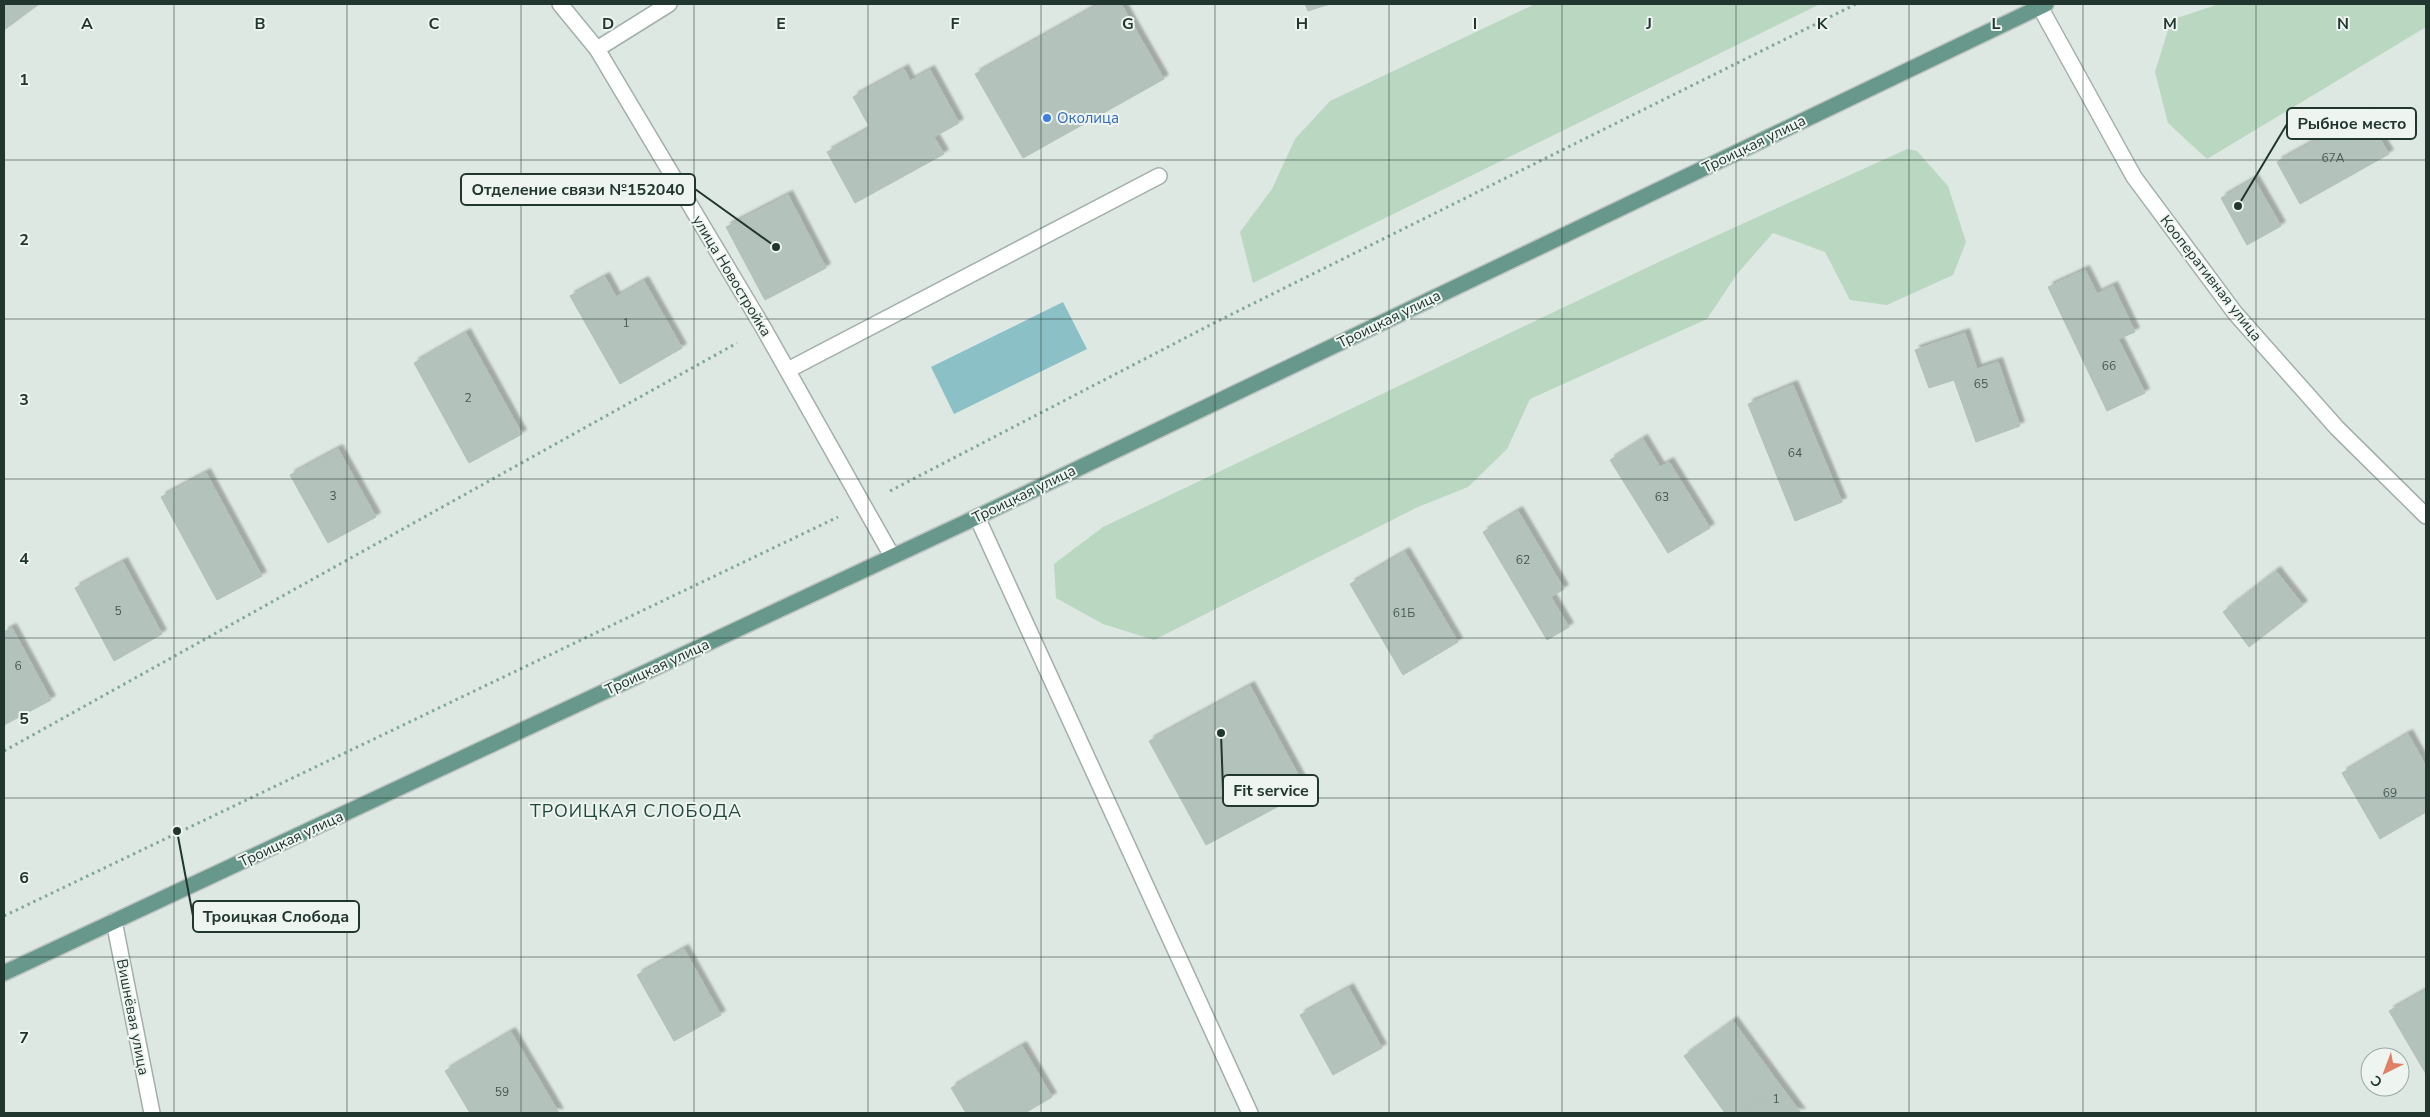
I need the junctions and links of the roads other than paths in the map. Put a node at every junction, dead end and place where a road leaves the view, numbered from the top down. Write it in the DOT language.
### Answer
graph roads {
  1 [pos="560,4"];
  2 [pos="669,4"];
  3 [pos="2043,5"];
  4 [pos="597,49"];
  5 [pos="1159,176"];
  6 [pos="788,370"];
  7 [pos="2426,516"];
  8 [pos="977,517"];
  9 [pos="892,556"];
  10 [pos="114,922"];
  11 [pos="4,973"];
  12 [pos="152,1113"];
  13 [pos="1250,1113"];
  1 -- 4 [label="street, улица Новостройка"];
  2 -- 4 [label="street"];
  3 -- 7 [label="street, Кооперативная улица"];
  3 -- 8 [label="main road, Троицкая улица"];
  4 -- 6 [label="street, улица Новостройка"];
  5 -- 6 [label="street"];
  6 -- 9 [label="street, улица Новостройка"];
  8 -- 9 [label="main road, Троицкая улица"];
  8 -- 13 [label="street"];
  9 -- 10 [label="main road, Троицкая улица"];
  10 -- 11 [label="main road, Троицкая улица"];
  10 -- 12 [label="street, Вишнёвая улица"];
}
